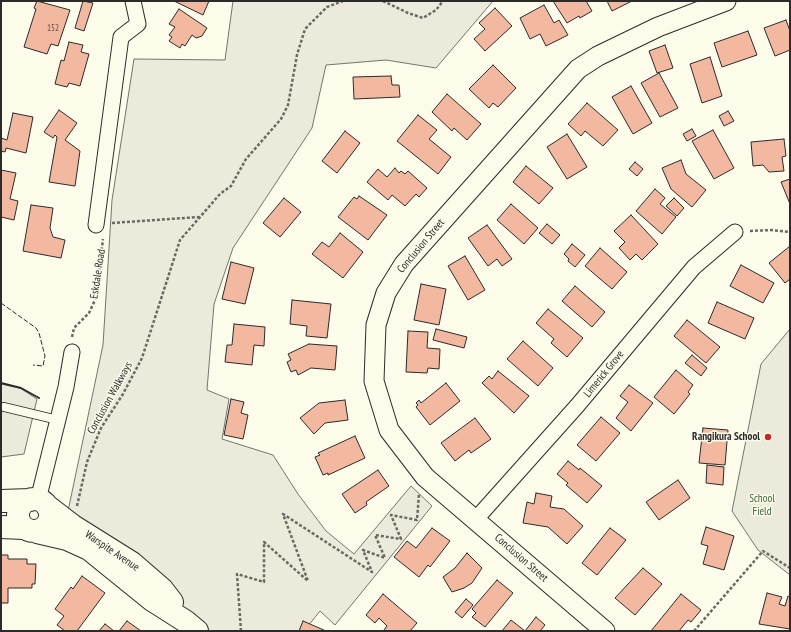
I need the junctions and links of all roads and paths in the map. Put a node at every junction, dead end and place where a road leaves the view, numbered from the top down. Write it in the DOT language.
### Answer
graph roads {
  1 [pos="133,1"];
  2 [pos="343,1"];
  3 [pos="384,1"];
  4 [pos="443,1"];
  5 [pos="726,1"];
  6 [pos="200,217"];
  7 [pos="96,224"];
  8 [pos="735,232"];
  9 [pos="790,232"];
  10 [pos="72,352"];
  11 [pos="4,407"];
  12 [pos="58,420"];
  13 [pos="430,481"];
  14 [pos="1,501"];
  15 [pos="39,502"];
  16 [pos="476,519"];
  17 [pos="73,526"];
  18 [pos="1,527"];
  19 [pos="31,530"];
  20 [pos="790,568"];
  21 [pos="191,626"];
  22 [pos="241,631"];
  23 [pos="606,631"];
  24 [pos="694,631"];
  1 -- 7 [label="street"];
  2 -- 6 [label="path, Conclusion Walkways"];
  3 -- 4 [label="path"];
  5 -- 13 [label="street, Conclusion Street"];
  6 -- 7 [label="path"];
  6 -- 17 [label="path, Conclusion Walkways"];
  7 -- 10 [label="path, Eskdale Road"];
  8 -- 9 [label="path"];
  8 -- 16 [label="street, Limerick Grove"];
  10 -- 12 [label="street"];
  11 -- 12 [label="lane"];
  12 -- 15 [label="street"];
  13 -- 16 [label="street, Conclusion Street"];
  13 -- 22 [label="path"];
  14 -- 15 [label="main road"];
  15 -- 17 [label="main road, Warspite Avenue"];
  15 -- 19 [label="main road"];
  16 -- 23 [label="street, Conclusion Street"];
  17 -- 21 [label="main road, Warspite Avenue"];
  18 -- 19 [label="main road, Warspite Avenue"];
  19 -- 21 [label="main road, Warspite Avenue"];
  20 -- 24 [label="path"];
}
